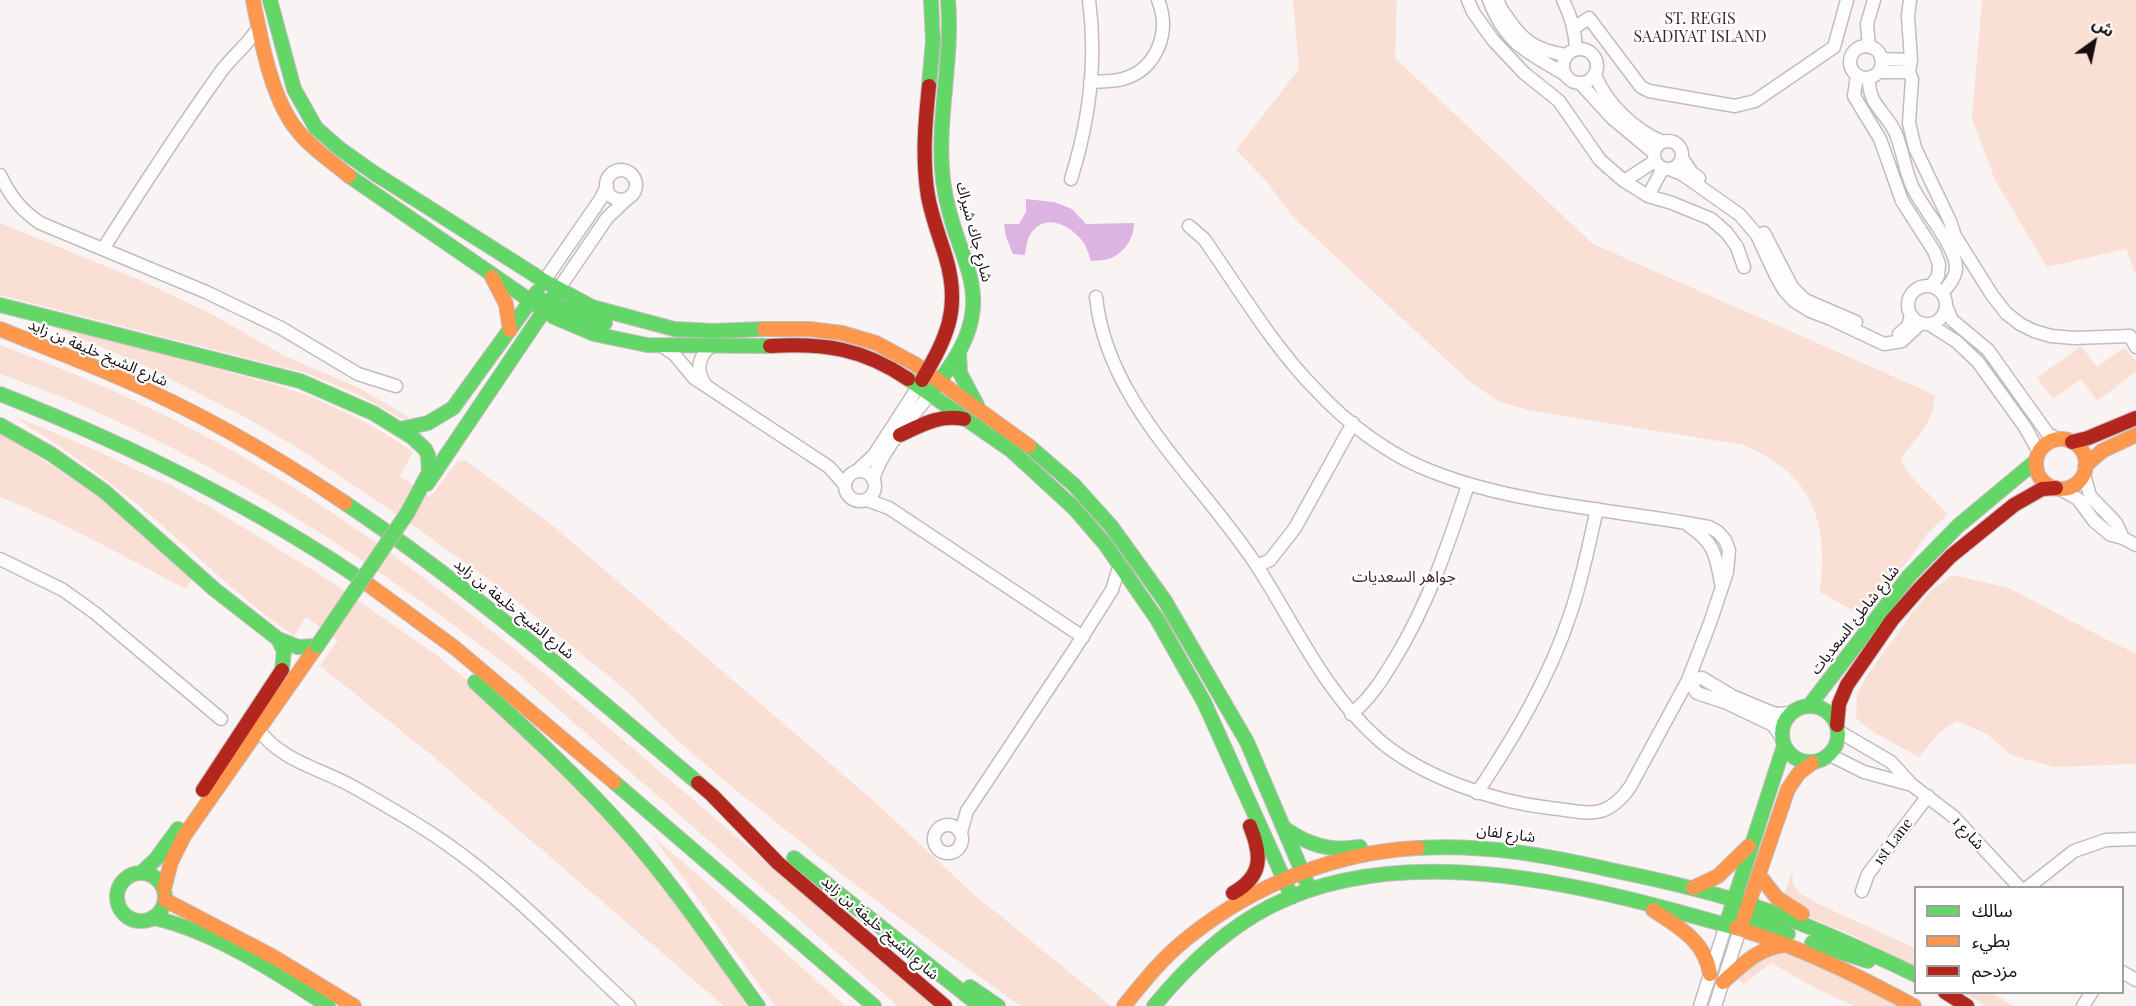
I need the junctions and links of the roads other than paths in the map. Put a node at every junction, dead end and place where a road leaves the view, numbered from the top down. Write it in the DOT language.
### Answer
graph roads {
  1 [pos="253,0"];
  2 [pos="270,0"];
  3 [pos="930,0"];
  4 [pos="948,0"];
  5 [pos="1089,0"];
  6 [pos="1158,0"];
  7 [pos="1468,0"];
  8 [pos="1489,0"];
  9 [pos="1498,0"];
  10 [pos="1563,0"];
  11 [pos="1847,0"];
  12 [pos="1874,0"];
  13 [pos="1910,0"];
  14 [pos="258,27"];
  15 [pos="1574,28"];
  16 [pos="1869,47"];
  17 [pos="239,50"];
  18 [pos="1571,52"];
  19 [pos="265,58"];
  20 [pos="1881,59"];
  21 [pos="1910,66"];
  22 [pos="1564,74"];
  23 [pos="1595,75"];
  24 [pos="1868,75"];
  25 [pos="1090,82"];
  26 [pos="1581,84"];
  27 [pos="1663,142"];
  28 [pos="1682,158"];
  29 [pos="1660,163"];
  30 [pos="0,175"];
  31 [pos="1071,179"];
  32 [pos="1624,181"];
  33 [pos="607,186"];
  34 [pos="1648,196"];
  35 [pos="627,199"];
  36 [pos="1189,226"];
  37 [pos="103,249"];
  38 [pos="1744,267"];
  39 [pos="487,272"];
  40 [pos="544,281"];
  41 [pos="1936,290"];
  42 [pos="1096,297"];
  43 [pos="551,300"];
  44 [pos="530,301"];
  45 [pos="0,305"];
  46 [pos="1946,306"];
  47 [pos="1920,321"];
  48 [pos="566,323"];
  49 [pos="0,329"];
  50 [pos="510,330"];
  51 [pos="523,342"];
  52 [pos="661,345"];
  53 [pos="710,347"];
  54 [pos="2136,347"];
  55 [pos="958,353"];
  56 [pos="929,383"];
  57 [pos="705,384"];
  58 [pos="396,386"];
  59 [pos="0,394"];
  60 [pos="981,411"];
  61 [pos="2136,418"];
  62 [pos="970,422"];
  63 [pos="1353,423"];
  64 [pos="0,425"];
  65 [pos="400,429"];
  66 [pos="900,435"];
  67 [pos="2136,435"];
  68 [pos="2058,439"];
  69 [pos="2072,442"];
  70 [pos="1040,454"];
  71 [pos="2037,456"];
  72 [pos="829,467"];
  73 [pos="2085,470"];
  74 [pos="856,472"];
  75 [pos="874,482"];
  76 [pos="1468,484"];
  77 [pos="845,485"];
  78 [pos="2058,489"];
  79 [pos="867,500"];
  80 [pos="889,508"];
  81 [pos="1598,509"];
  82 [pos="408,512"];
  83 [pos="2122,538"];
  84 [pos="2136,545"];
  85 [pos="322,555"];
  86 [pos="0,559"];
  87 [pos="1120,564"];
  88 [pos="1257,566"];
  89 [pos="1138,589"];
  90 [pos="1109,594"];
  91 [pos="369,602"];
  92 [pos="401,625"];
  93 [pos="1083,637"];
  94 [pos="278,639"];
  95 [pos="317,646"];
  96 [pos="436,651"];
  97 [pos="456,667"];
  98 [pos="1688,680"];
  99 [pos="1809,706"];
  100 [pos="1791,713"];
  101 [pos="1351,714"];
  102 [pos="221,719"];
  103 [pos="1838,728"];
  104 [pos="258,729"];
  105 [pos="1783,742"];
  106 [pos="1874,752"];
  107 [pos="1830,755"];
  108 [pos="1812,763"];
  109 [pos="1864,772"];
  110 [pos="1912,785"];
  111 [pos="1477,793"];
  112 [pos="712,795"];
  113 [pos="1245,796"];
  114 [pos="1928,796"];
  115 [pos="967,811"];
  116 [pos="945,825"];
  117 [pos="1284,828"];
  118 [pos="961,832"];
  119 [pos="2136,838"];
  120 [pos="1754,840"];
  121 [pos="1420,847"];
  122 [pos="1390,850"];
  123 [pos="717,871"];
  124 [pos="141,873"];
  125 [pos="1759,875"];
  126 [pos="1306,880"];
  127 [pos="2017,886"];
  128 [pos="2030,886"];
  129 [pos="1288,888"];
  130 [pos="1693,888"];
  131 [pos="1592,891"];
  132 [pos="1862,891"];
  133 [pos="165,894"];
  134 [pos="1735,899"];
  135 [pos="1642,903"];
  136 [pos="1217,914"];
  137 [pos="1745,917"];
  138 [pos="154,918"];
  139 [pos="1728,919"];
  140 [pos="776,939"];
  141 [pos="897,939"];
  142 [pos="1787,945"];
  143 [pos="1873,954"];
  144 [pos="1892,964"];
  145 [pos="1710,974"];
  146 [pos="1914,974"];
  147 [pos="1723,982"];
  148 [pos="1947,994"];
  149 [pos="328,1006"];
  150 [pos="354,1006"];
  151 [pos="629,1006"];
  152 [pos="758,1006"];
  153 [pos="874,1006"];
  154 [pos="945,1006"];
  155 [pos="980,1006"];
  156 [pos="998,1006"];
  157 [pos="1124,1006"];
  158 [pos="1154,1006"];
  159 [pos="1700,1006"];
  160 [pos="1715,1006"];
  161 [pos="1914,1006"];
  162 [pos="1967,1006"];
  1 -- 14 [label="main road"];
  2 -- 40 [label="main road"];
  3 -- 56 [label="main road, شارع جاك شيراك"];
  4 -- 55 [label="main road, شارع جاك شيراك"];
  5 -- 25 [label="street"];
  6 -- 25 [label="street"];
  7 -- 32 [label="street"];
  8 -- 22 [label="street"];
  9 -- 18 [label="street"];
  10 -- 15 [label="street"];
  11 -- 15 [label="street"];
  12 -- 16 [label="street"];
  13 -- 21 [label="street"];
  14 -- 17 [label="street"];
  14 -- 19 [label="main road"];
  15 -- 18 [label="street"];
  16 -- 20 [label="street"];
  16 -- 24 [label="street"];
  17 -- 19 [label="street"];
  17 -- 37 [label="street"];
  18 -- 22 [label="street"];
  18 -- 23 [label="street"];
  19 -- 39 [label="main road"];
  20 -- 21 [label="street"];
  20 -- 24 [label="street"];
  21 -- 24 [label="street"];
  21 -- 54 [label="street"];
  22 -- 26 [label="street"];
  23 -- 26 [label="street"];
  23 -- 27 [label="street"];
  24 -- 41 [label="street"];
  24 -- 41 [label="street"];
  25 -- 31 [label="street"];
  26 -- 29 [label="street"];
  27 -- 28 [label="street"];
  27 -- 29 [label="street"];
  28 -- 29 [label="street"];
  28 -- 47 [label="street"];
  29 -- 32 [label="street"];
  29 -- 34 [label="street"];
  29 -- 47 [label="street"];
  30 -- 37 [label="street"];
  32 -- 34 [label="street"];
  33 -- 35 [label="street"];
  33 -- 35 [label="street"];
  33 -- 40 [label="street"];
  34 -- 38 [label="street"];
  35 -- 43 [label="street"];
  36 -- 63 [label="street"];
  37 -- 58 [label="street"];
  39 -- 44 [label="main road"];
  39 -- 50 [label="main road"];
  40 -- 43 [label="main road"];
  40 -- 44 [label="main road"];
  41 -- 46 [label="street"];
  41 -- 47 [label="street"];
  42 -- 88 [label="street"];
  43 -- 44 [label="main road"];
  43 -- 48 [label="main road"];
  43 -- 51 [label="main road"];
  43 -- 56 [label="main road"];
  44 -- 50 [label="main road"];
  45 -- 65 [label="main road"];
  46 -- 47 [label="street"];
  46 -- 68 [label="street"];
  47 -- 71 [label="street"];
  48 -- 51 [label="main road"];
  48 -- 52 [label="main road"];
  49 -- 112 [label="main road, شارع الشيخ خليفة بن زايد"];
  50 -- 65 [label="main road"];
  51 -- 82 [label="main road"];
  52 -- 53 [label="main road"];
  52 -- 57 [label="street"];
  53 -- 56 [label="main road"];
  53 -- 57 [label="street"];
  55 -- 56 [label="main road, شارع جاك شيراك"];
  55 -- 60 [label="main road"];
  56 -- 60 [label="main road"];
  56 -- 62 [label="main road"];
  56 -- 66 [label="street, شارع جاك شيراك"];
  56 -- 70 [label="main road"];
  56 -- 74 [label="street, شارع جاك شيراك"];
  57 -- 72 [label="street"];
  59 -- 85 [label="main road"];
  60 -- 70 [label="main road"];
  61 -- 69 [label="main road"];
  62 -- 66 [label="main road"];
  62 -- 87 [label="main road"];
  63 -- 76 [label="street"];
  63 -- 88 [label="street"];
  64 -- 94 [label="main road"];
  65 -- 82 [label="main road"];
  66 -- 75 [label="street, شارع جاك شيراك"];
  67 -- 73 [label="main road"];
  68 -- 69 [label="main road"];
  68 -- 71 [label="main road"];
  69 -- 73 [label="main road"];
  70 -- 117 [label="main road"];
  71 -- 78 [label="main road"];
  71 -- 99 [label="main road, شارع شاطئ السعديات"];
  72 -- 74 [label="street"];
  72 -- 77 [label="street"];
  73 -- 78 [label="main road"];
  73 -- 83 [label="street"];
  74 -- 75 [label="street"];
  74 -- 77 [label="street"];
  75 -- 79 [label="street"];
  75 -- 80 [label="street"];
  76 -- 81 [label="street"];
  76 -- 101 [label="street"];
  77 -- 79 [label="street"];
  78 -- 83 [label="street"];
  78 -- 103 [label="main road, شارع شاطئ السعديات"];
  79 -- 80 [label="street"];
  80 -- 93 [label="street"];
  81 -- 98 [label="street"];
  81 -- 111 [label="street"];
  82 -- 95 [label="main road, bridge"];
  83 -- 84 [label="street"];
  85 -- 91 [label="main road"];
  85 -- 123 [label="main road"];
  86 -- 102 [label="street"];
  87 -- 89 [label="main road"];
  87 -- 90 [label="street"];
  88 -- 101 [label="street"];
  89 -- 90 [label="street"];
  89 -- 113 [label="main road"];
  90 -- 93 [label="street"];
  92 -- 96 [label="main road"];
  93 -- 115 [label="street"];
  94 -- 95 [label="main road"];
  94 -- 124 [label="main road"];
  95 -- 104 [label="main road"];
  97 -- 152 [label="main road"];
  98 -- 100 [label="street"];
  98 -- 105 [label="street"];
  98 -- 111 [label="street"];
  99 -- 100 [label="main road"];
  99 -- 103 [label="main road"];
  100 -- 105 [label="main road"];
  101 -- 111 [label="street"];
  103 -- 106 [label="street, شارع 1"];
  103 -- 107 [label="main road"];
  104 -- 133 [label="main road"];
  104 -- 151 [label="street"];
  105 -- 108 [label="main road"];
  105 -- 120 [label="main road"];
  106 -- 109 [label="street"];
  106 -- 110 [label="street, شارع 1"];
  107 -- 108 [label="main road"];
  107 -- 109 [label="street, شارع 1"];
  108 -- 125 [label="main road"];
  109 -- 110 [label="street, شارع 1"];
  110 -- 114 [label="street, شارع 1"];
  112 -- 141 [label="main road"];
  112 -- 154 [label="main road, شارع الشيخ خليفة بن زايد"];
  113 -- 129 [label="main road"];
  113 -- 136 [label="main road"];
  114 -- 127 [label="street, شارع 1"];
  114 -- 132 [label="street, 1st Lane"];
  115 -- 116 [label="street"];
  115 -- 118 [label="street"];
  116 -- 118 [label="street"];
  116 -- 118 [label="street"];
  117 -- 122 [label="main road"];
  117 -- 126 [label="main road"];
  119 -- 128 [label="street"];
  120 -- 130 [label="main road"];
  120 -- 134 [label="main road"];
  121 -- 122 [label="main road, شارع لفان"];
  121 -- 126 [label="main road"];
  121 -- 130 [label="main road, شارع لفان"];
  122 -- 126 [label="main road, شارع لفان"];
  123 -- 140 [label="main road"];
  123 -- 153 [label="main road"];
  124 -- 133 [label="main road"];
  124 -- 138 [label="main road"];
  125 -- 137 [label="main road"];
  125 -- 143 [label="main road"];
  126 -- 129 [label="main road, شارع لفان"];
  126 -- 129 [label="main road, شارع لفان"];
  126 -- 131 [label="main road, شارع لفان"];
  129 -- 136 [label="main road, شارع لفان"];
  129 -- 158 [label="main road, شارع لفان"];
  130 -- 134 [label="main road, شارع لفان"];
  131 -- 135 [label="main road, شارع لفان"];
  131 -- 139 [label="main road"];
  133 -- 138 [label="main road"];
  133 -- 150 [label="main road"];
  134 -- 137 [label="main road, شارع لفان"];
  134 -- 139 [label="main road"];
  135 -- 139 [label="main road, شارع لفان"];
  135 -- 145 [label="main road"];
  136 -- 157 [label="main road, شارع لفان"];
  137 -- 139 [label="main road, شارع لفان"];
  137 -- 139 [label="main road"];
  137 -- 142 [label="main road, شارع لفان"];
  137 -- 143 [label="main road, شارع لفان"];
  137 -- 144 [label="main road"];
  137 -- 147 [label="street"];
  138 -- 149 [label="main road"];
  139 -- 145 [label="street"];
  141 -- 155 [label="main road"];
  141 -- 156 [label="main road"];
  142 -- 147 [label="main road"];
  142 -- 161 [label="main road, شارع لفان"];
  143 -- 144 [label="main road, شارع لفان"];
  144 -- 146 [label="main road, شارع لفان"];
  145 -- 159 [label="street"];
  147 -- 160 [label="street"];
  148 -- 162 [label="main road"];
}
